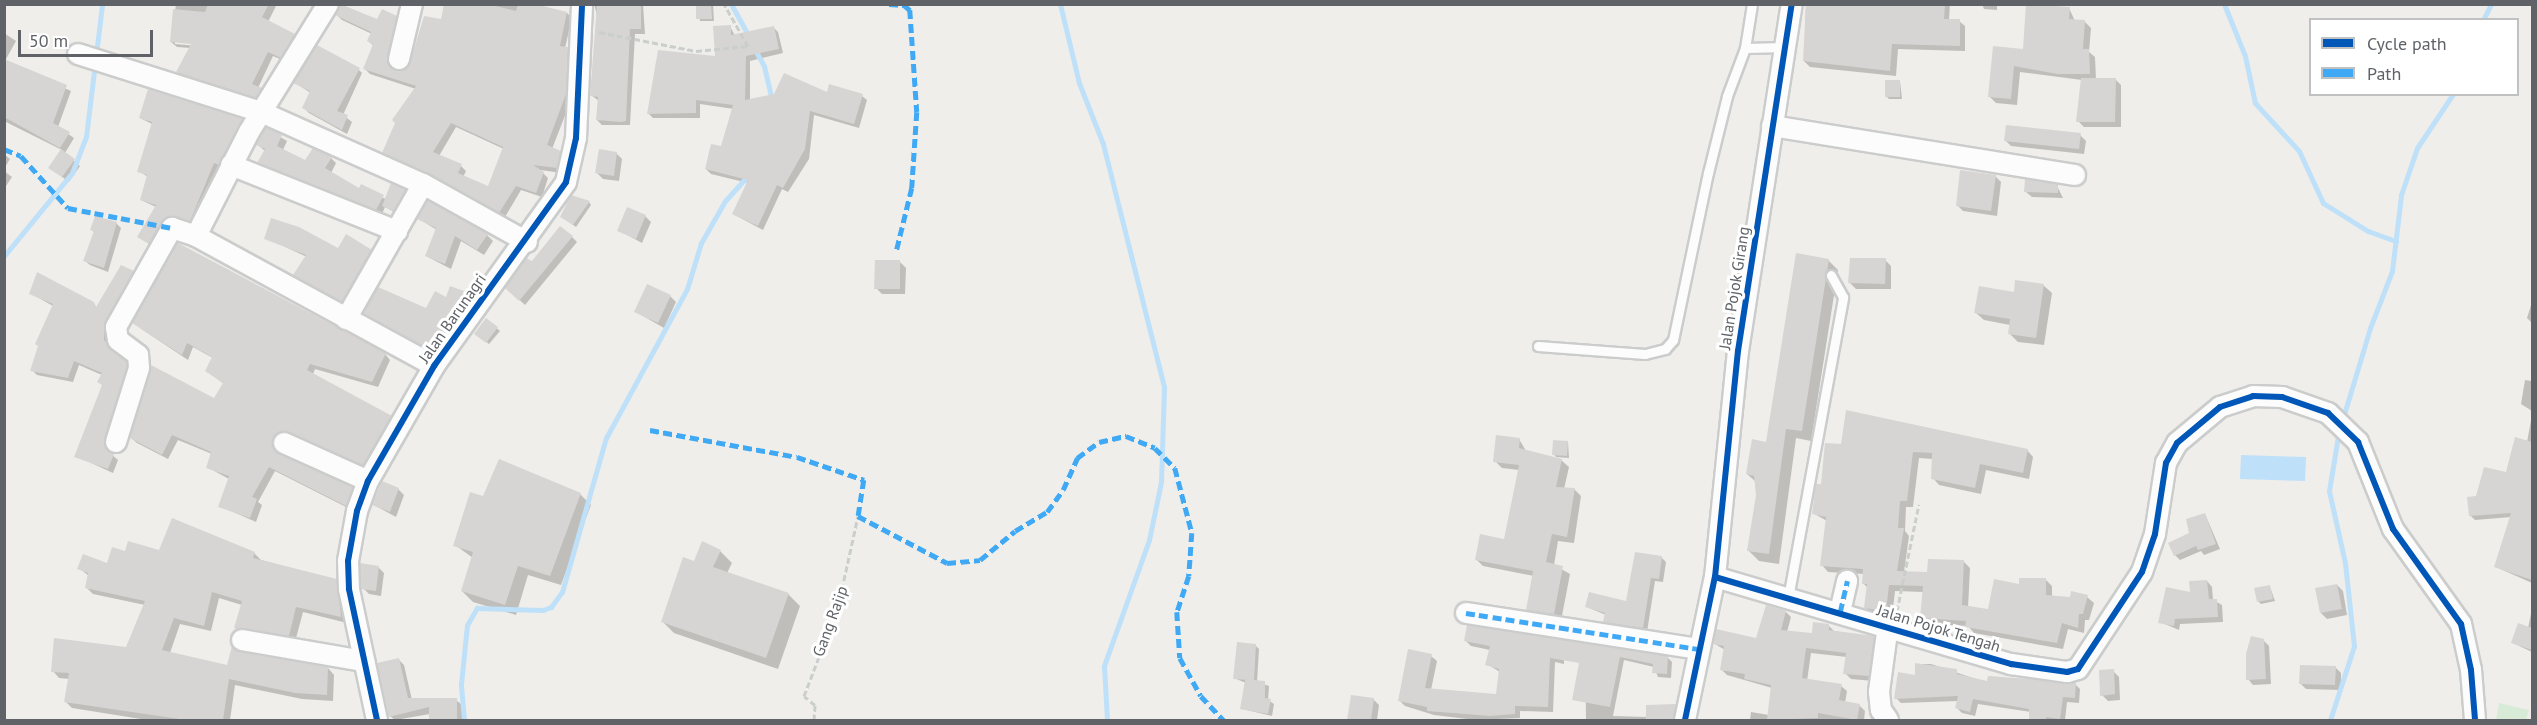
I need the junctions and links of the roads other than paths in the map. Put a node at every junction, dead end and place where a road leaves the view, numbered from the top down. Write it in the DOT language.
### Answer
graph roads {
  1 [pos="328,4"];
  2 [pos="412,4"];
  3 [pos="582,4"];
  4 [pos="1752,4"];
  5 [pos="1792,4"];
  6 [pos="1785,47"];
  7 [pos="1745,48"];
  8 [pos="78,54"];
  9 [pos="399,59"];
  10 [pos="261,112"];
  11 [pos="1772,126"];
  12 [pos="231,165"];
  13 [pos="2075,175"];
  14 [pos="423,183"];
  15 [pos="397,231"];
  16 [pos="196,236"];
  17 [pos="527,242"];
  18 [pos="1831,275"];
  19 [pos="346,319"];
  20 [pos="1538,346"];
  21 [pos="434,366"];
  22 [pos="116,442"];
  23 [pos="284,443"];
  24 [pos="368,481"];
  25 [pos="1715,577"];
  26 [pos="1847,581"];
  27 [pos="1788,598"];
  28 [pos="1840,612"];
  29 [pos="1466,613"];
  30 [pos="1890,626"];
  31 [pos="242,640"];
  32 [pos="1699,650"];
  33 [pos="364,661"];
  34 [pos="377,720"];
  35 [pos="1686,720"];
  36 [pos="1888,720"];
  37 [pos="2475,720"];
  1 -- 10 [label="street"];
  2 -- 9 [label="street"];
  3 -- 17 [label="street, Jalan Barunagri"];
  4 -- 7 [label="lane"];
  5 -- 6 [label="street, Jalan Pojok Girang"];
  6 -- 7 [label="lane"];
  6 -- 11 [label="street, Jalan Pojok Girang"];
  7 -- 20 [label="lane"];
  8 -- 10 [label="street"];
  10 -- 12 [label="street"];
  10 -- 14 [label="street"];
  11 -- 13 [label="street"];
  11 -- 25 [label="street, Jalan Pojok Girang"];
  12 -- 15 [label="street"];
  12 -- 16 [label="street"];
  14 -- 15 [label="street"];
  14 -- 17 [label="street"];
  15 -- 19 [label="street"];
  16 -- 19 [label="street"];
  16 -- 22 [label="street"];
  17 -- 21 [label="street, Jalan Barunagri"];
  18 -- 27 [label="lane"];
  19 -- 21 [label="street"];
  21 -- 24 [label="street, Jalan Barunagri"];
  23 -- 24 [label="street"];
  24 -- 33 [label="street, Jalan Barunagri"];
  25 -- 27 [label="street, Jalan Pojok Tengah"];
  25 -- 32 [label="street"];
  26 -- 28 [label="street"];
  27 -- 28 [label="street, Jalan Pojok Tengah"];
  28 -- 30 [label="street, Jalan Pojok Tengah"];
  29 -- 32 [label="street"];
  30 -- 36 [label="street"];
  30 -- 37 [label="street, Jalan Pojok Tengah"];
  31 -- 33 [label="street"];
  32 -- 35 [label="street"];
  33 -- 34 [label="street, Jalan Barunagri"];
}
